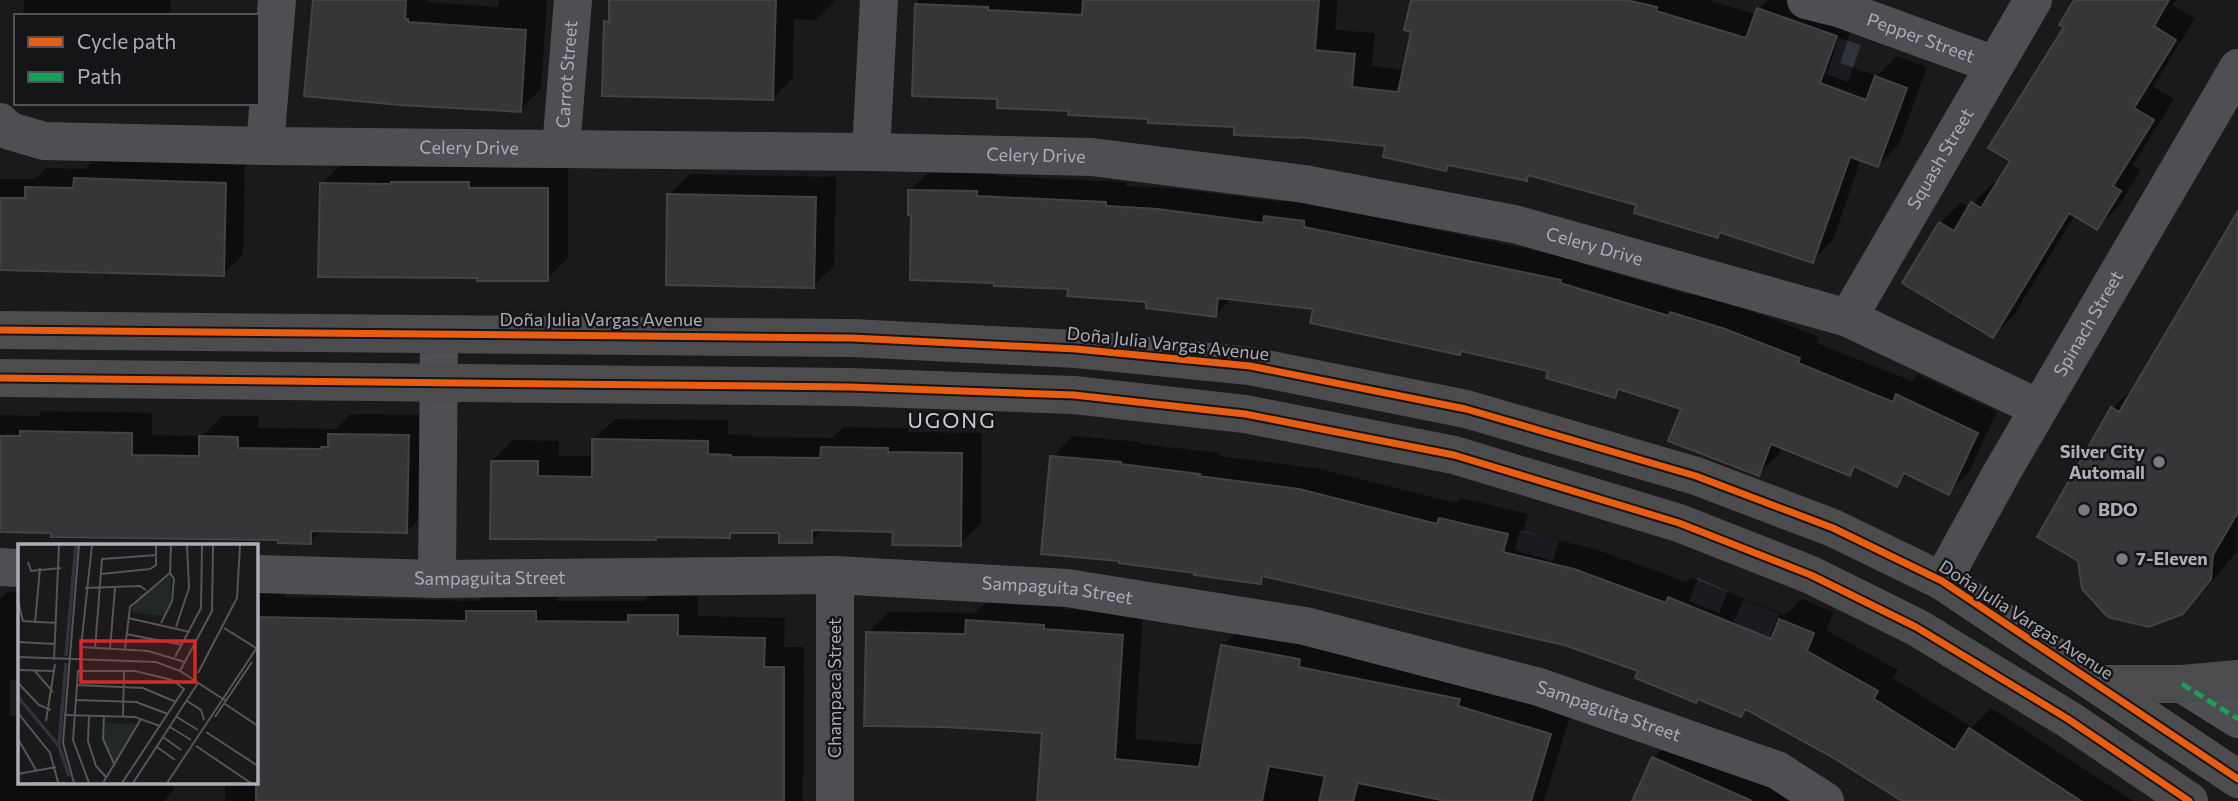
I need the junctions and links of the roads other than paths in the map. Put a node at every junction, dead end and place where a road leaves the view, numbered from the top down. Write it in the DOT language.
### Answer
graph roads {
  1 [pos="276,0"];
  2 [pos="573,0"];
  3 [pos="879,0"];
  4 [pos="1806,0"];
  5 [pos="2034,0"];
  6 [pos="1995,65"];
  7 [pos="2238,68"];
  8 [pos="0,122"];
  9 [pos="265,146"];
  10 [pos="561,149"];
  11 [pos="870,152"];
  12 [pos="1848,317"];
  13 [pos="0,330"];
  14 [pos="439,335"];
  15 [pos="0,378"];
  16 [pos="440,384"];
  17 [pos="2039,408"];
  18 [pos="0,567"];
  19 [pos="18,568"];
  20 [pos="257,574"];
  21 [pos="835,575"];
  22 [pos="437,579"];
  23 [pos="1942,581"];
  24 [pos="2098,684"];
  25 [pos="2236,704"];
  26 [pos="2200,755"];
  27 [pos="2238,779"];
  28 [pos="835,801"];
  29 [pos="1825,801"];
  30 [pos="2189,801"];
  1 -- 9 [label="street"];
  2 -- 10 [label="street, Carrot Street"];
  3 -- 11 [label="street"];
  4 -- 6 [label="street, Pepper Street"];
  5 -- 6 [label="street, Squash Street"];
  6 -- 12 [label="street, Squash Street"];
  7 -- 17 [label="street, Spinach Street"];
  8 -- 9 [label="street, Celery Drive"];
  9 -- 10 [label="street, Celery Drive"];
  10 -- 11 [label="street, Celery Drive"];
  11 -- 12 [label="street, Celery Drive"];
  12 -- 17 [label="street, Celery Drive"];
  13 -- 14 [label="main road, Doña Julia Vargas Avenue"];
  14 -- 16 [label="street"];
  14 -- 23 [label="main road, Doña Julia Vargas Avenue"];
  15 -- 16 [label="main road"];
  16 -- 22 [label="street"];
  16 -- 30 [label="main road"];
  17 -- 23 [label="street, Spinach Street"];
  18 -- 19 [label="street"];
  20 -- 22 [label="street, Sampaguita Street"];
  21 -- 22 [label="street, Sampaguita Street"];
  21 -- 28 [label="street, Champaca Street"];
  21 -- 29 [label="street, Sampaguita Street"];
  23 -- 24 [label="main road, Doña Julia Vargas Avenue"];
  24 -- 25 [label="main road"];
  24 -- 26 [label="main road, Doña Julia Vargas Avenue"];
  25 -- 26 [label="street"];
  26 -- 27 [label="main road, Doña Julia Vargas Avenue"];
}
